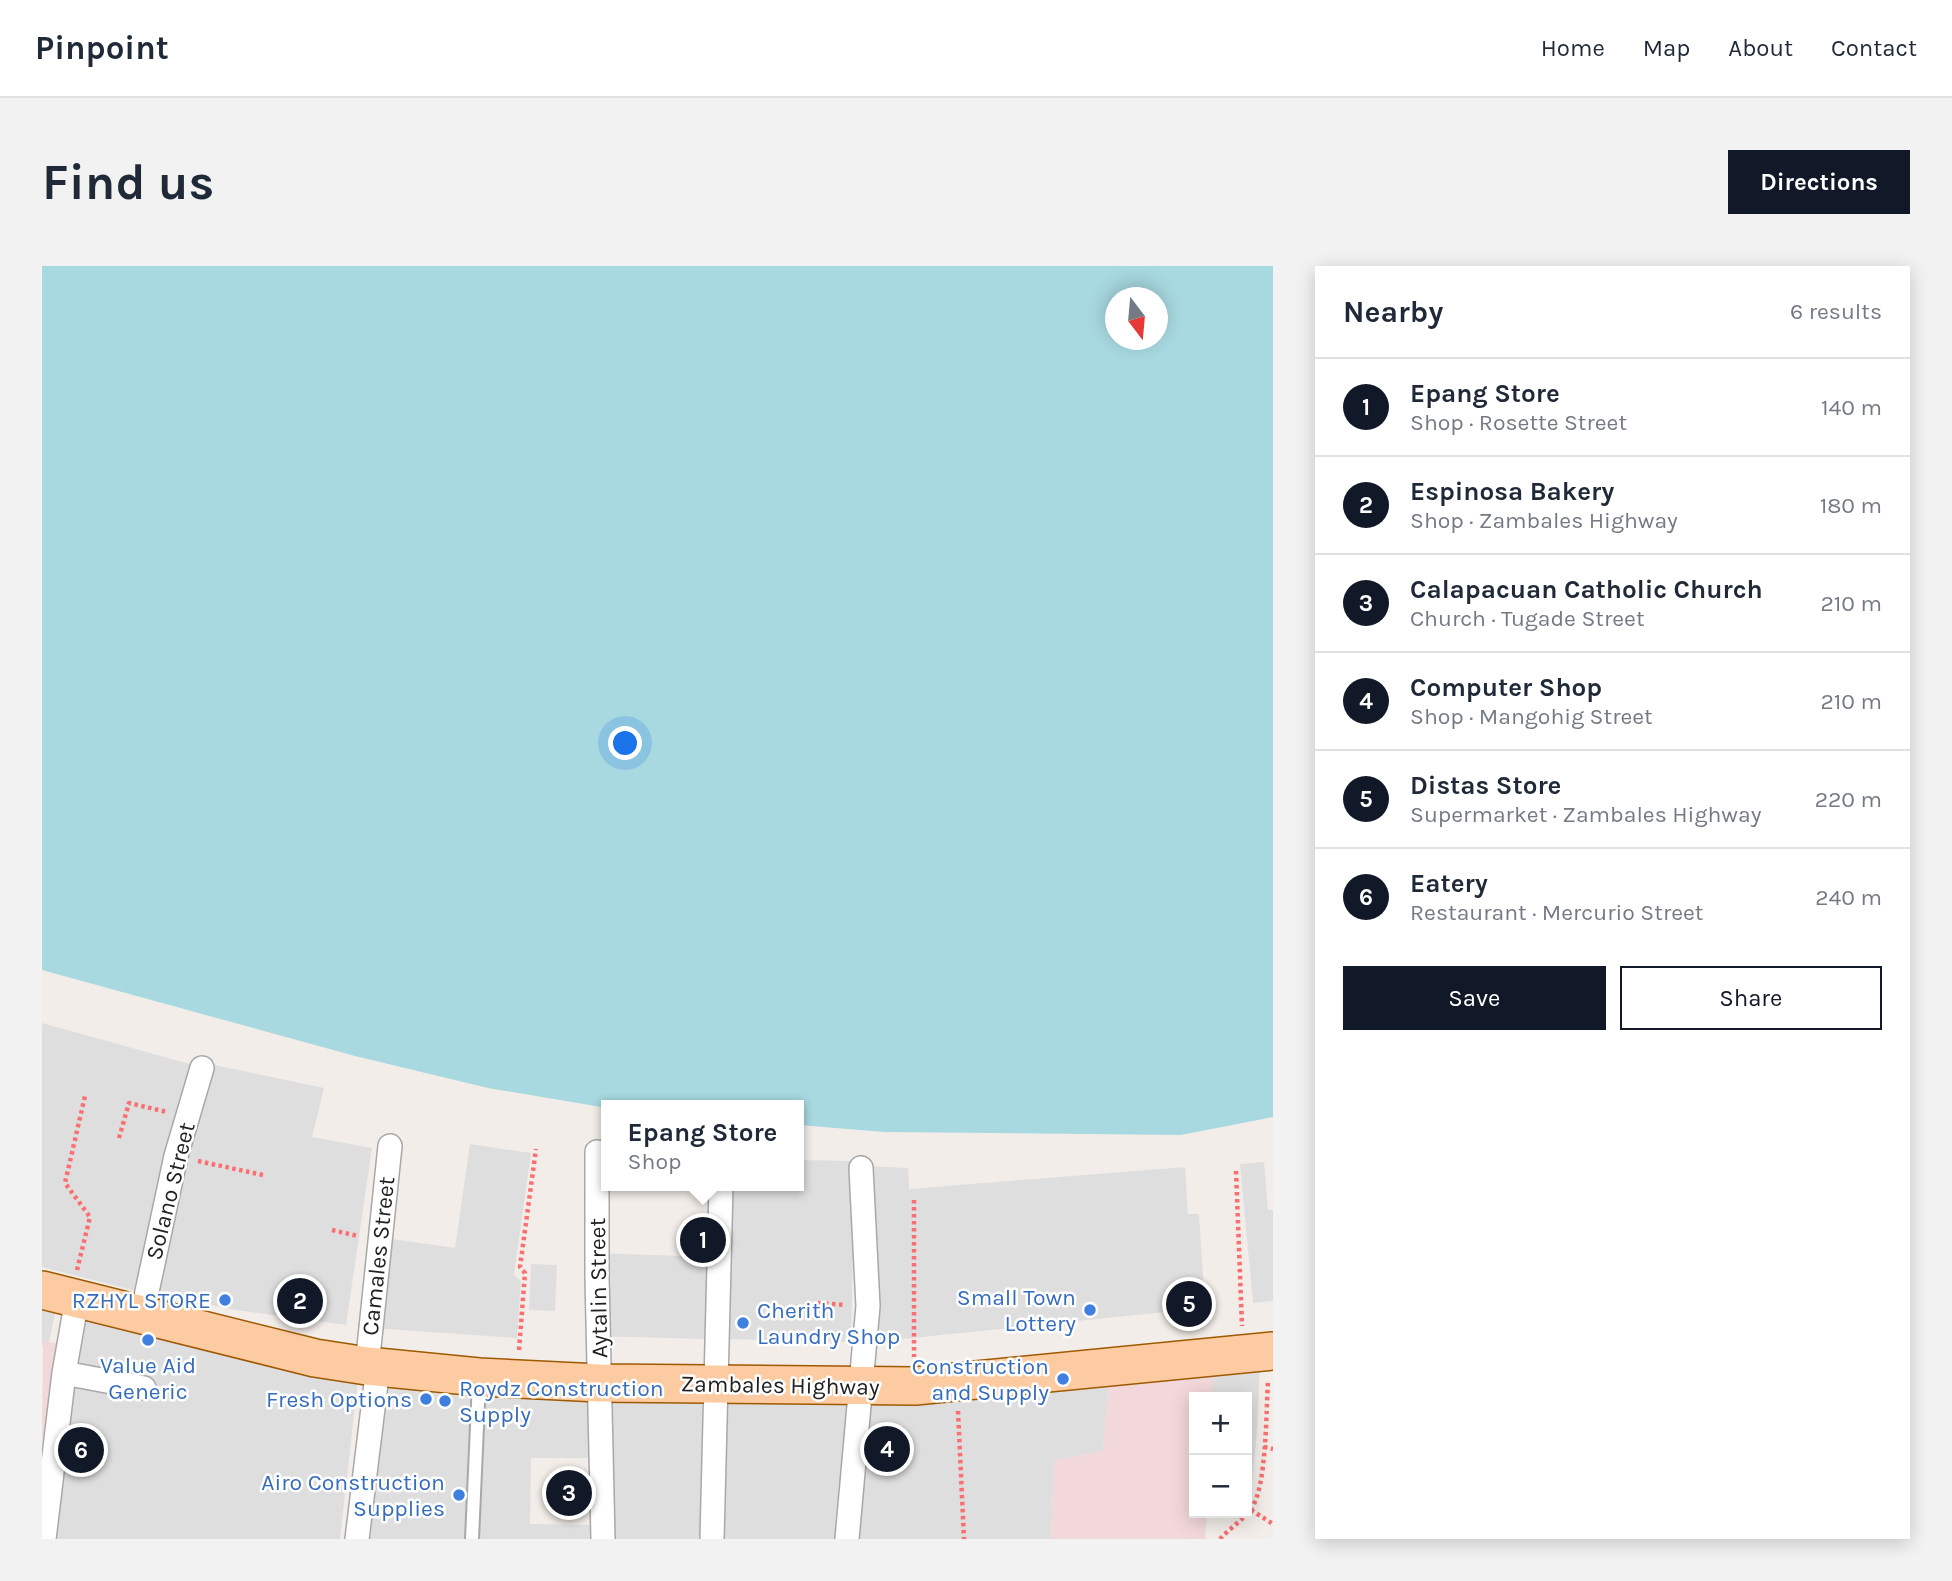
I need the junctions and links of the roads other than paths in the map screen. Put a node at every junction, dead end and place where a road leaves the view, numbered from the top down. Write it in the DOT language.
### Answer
graph roads {
  1 [pos="202,1068"];
  2 [pos="390,1146"];
  3 [pos="597,1152"];
  4 [pos="861,1168"];
  5 [pos="720,1191"];
  6 [pos="63,1296"];
  7 [pos="142,1315"];
  8 [pos="1262,1352"];
  9 [pos="372,1367"];
  10 [pos="64,1373"];
  11 [pos="479,1377"];
  12 [pos="599,1382"];
  13 [pos="715,1384"];
  14 [pos="862,1387"];
  15 [pos="144,1388"];
  16 [pos="44,1539"];
  17 [pos="357,1539"];
  18 [pos="472,1539"];
  19 [pos="603,1539"];
  20 [pos="712,1539"];
  21 [pos="847,1539"];
  1 -- 7 [label="street, Solano Street"];
  2 -- 9 [label="street, Camales Street"];
  3 -- 12 [label="street, Aytalin Street"];
  4 -- 14 [label="street"];
  5 -- 13 [label="street"];
  6 -- 7 [label="main road, Zambales Highway"];
  6 -- 10 [label="street"];
  7 -- 9 [label="main road, Zambales Highway"];
  8 -- 14 [label="main road, Zambales Highway"];
  9 -- 11 [label="main road, Zambales Highway"];
  9 -- 17 [label="street, Camales Street"];
  10 -- 15 [label="street"];
  10 -- 16 [label="street"];
  11 -- 12 [label="main road, Zambales Highway"];
  11 -- 18 [label="lane"];
  12 -- 13 [label="main road, Zambales Highway"];
  12 -- 19 [label="street, Aytalin Street"];
  13 -- 14 [label="main road, Zambales Highway"];
  13 -- 20 [label="street"];
  14 -- 21 [label="street"];
}
